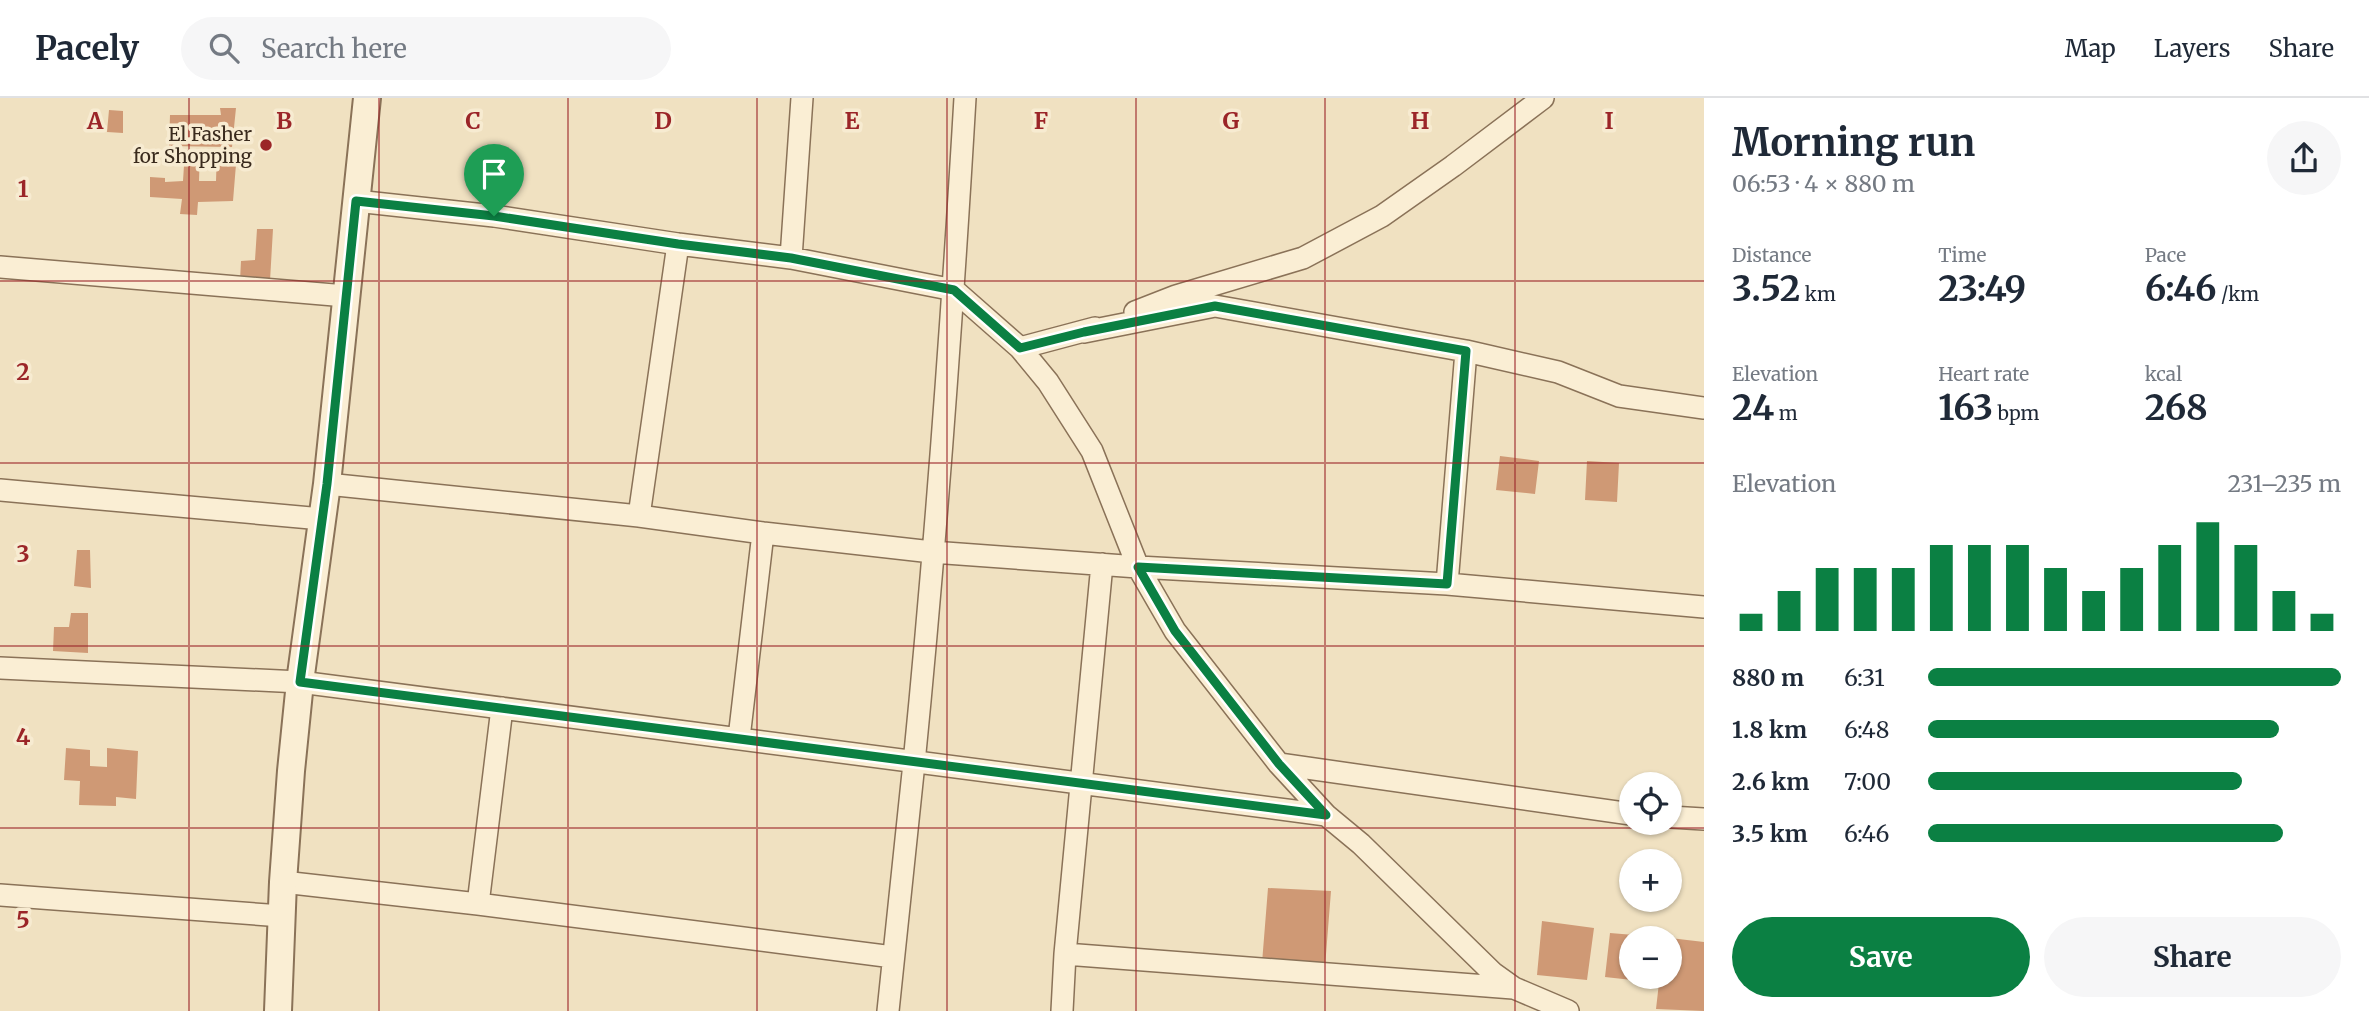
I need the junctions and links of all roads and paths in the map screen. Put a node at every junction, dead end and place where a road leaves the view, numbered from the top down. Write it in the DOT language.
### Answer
graph roads {
  1 [pos="367,98"];
  2 [pos="802,98"];
  3 [pos="965,98"];
  4 [pos="1543,98"];
  5 [pos="356,201"];
  6 [pos="678,244"];
  7 [pos="791,258"];
  8 [pos="0,267"];
  9 [pos="954,290"];
  10 [pos="346,296"];
  11 [pos="1084,332"];
  12 [pos="1020,348"];
  13 [pos="1466,351"];
  14 [pos="1704,408"];
  15 [pos="327,484"];
  16 [pos="0,490"];
  17 [pos="639,516"];
  18 [pos="322,519"];
  19 [pos="763,533"];
  20 [pos="932,552"];
  21 [pos="1102,564"];
  22 [pos="1138,567"];
  23 [pos="1447,584"];
  24 [pos="1704,607"];
  25 [pos="0,668"];
  26 [pos="300,682"];
  27 [pos="502,708"];
  28 [pos="739,738"];
  29 [pos="914,762"];
  30 [pos="1279,764"];
  31 [pos="1082,783"];
  32 [pos="1619,812"];
  33 [pos="1326,815"];
  34 [pos="1682,818"];
  35 [pos="1704,819"];
  36 [pos="283,882"];
  37 [pos="0,895"];
  38 [pos="478,904"];
  39 [pos="282,916"];
  40 [pos="1065,954"];
  41 [pos="893,957"];
  42 [pos="1514,988"];
  43 [pos="278,1011"];
  44 [pos="888,1011"];
  45 [pos="1062,1011"];
  46 [pos="1568,1011"];
  1 -- 5 [label="street"];
  2 -- 7 [label="street"];
  3 -- 9 [label="street"];
  4 -- 11 [label="street"];
  5 -- 6 [label="street"];
  5 -- 10 [label="street"];
  6 -- 7 [label="street"];
  6 -- 17 [label="street"];
  7 -- 9 [label="street"];
  8 -- 10 [label="street"];
  9 -- 12 [label="street"];
  9 -- 20 [label="street"];
  10 -- 15 [label="street"];
  11 -- 12 [label="street"];
  11 -- 13 [label="street"];
  12 -- 22 [label="street"];
  13 -- 14 [label="street"];
  13 -- 23 [label="street"];
  15 -- 17 [label="street"];
  15 -- 18 [label="street"];
  16 -- 18 [label="street"];
  17 -- 19 [label="street"];
  18 -- 26 [label="street"];
  19 -- 20 [label="street"];
  19 -- 28 [label="street"];
  20 -- 21 [label="street"];
  20 -- 29 [label="street"];
  21 -- 22 [label="street"];
  21 -- 31 [label="street"];
  22 -- 23 [label="street"];
  22 -- 30 [label="street"];
  23 -- 24 [label="street"];
  25 -- 26 [label="street"];
  26 -- 27 [label="street"];
  26 -- 36 [label="street"];
  27 -- 28 [label="street"];
  27 -- 38 [label="street"];
  28 -- 29 [label="street"];
  29 -- 31 [label="street"];
  29 -- 41 [label="street"];
  30 -- 32 [label="street"];
  30 -- 33 [label="street"];
  31 -- 33 [label="street"];
  31 -- 40 [label="street"];
  33 -- 42 [label="street"];
  34 -- 35 [label="street"];
  36 -- 38 [label="street"];
  36 -- 39 [label="street"];
  37 -- 39 [label="street"];
  38 -- 41 [label="street"];
  39 -- 43 [label="street"];
  40 -- 42 [label="street"];
  40 -- 45 [label="street"];
  41 -- 44 [label="street"];
  42 -- 46 [label="street"];
}
